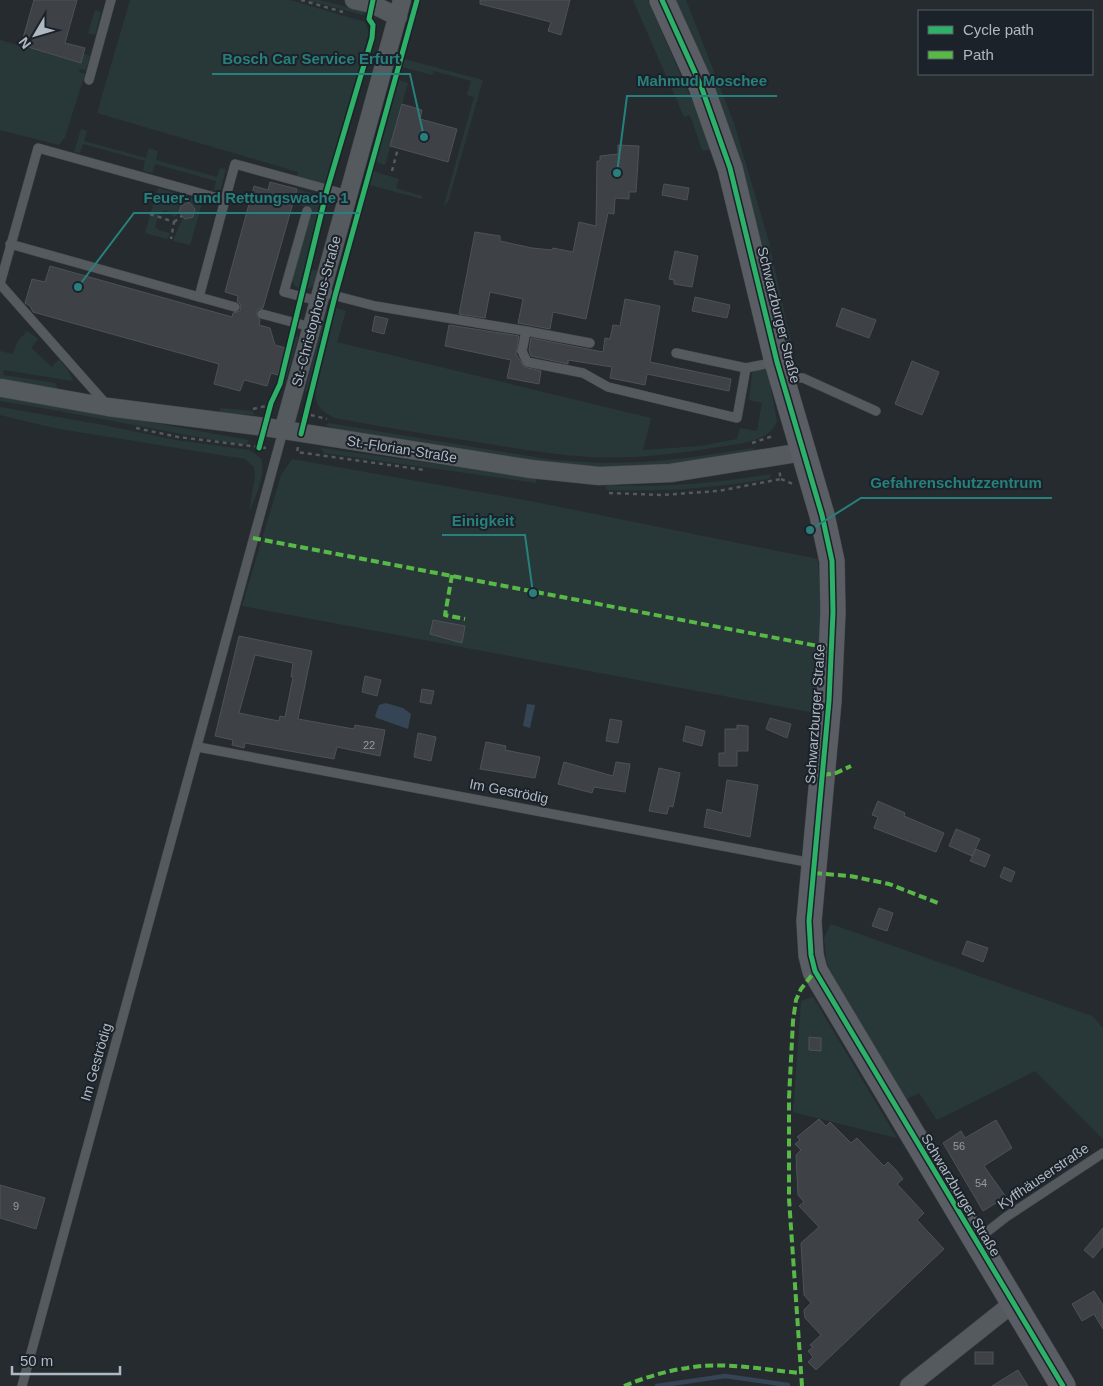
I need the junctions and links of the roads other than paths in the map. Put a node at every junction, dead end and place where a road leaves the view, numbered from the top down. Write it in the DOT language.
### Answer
graph roads {
  1 [pos="111,0"];
  2 [pos="402,0"];
  3 [pos="662,0"];
  4 [pos="353,7"];
  5 [pos="398,17"];
  6 [pos="89,80"];
  7 [pos="348,195"];
  8 [pos="225,200"];
  9 [pos="306,211"];
  10 [pos="10,244"];
  11 [pos="0,284"];
  12 [pos="199,296"];
  13 [pos="320,297"];
  14 [pos="235,307"];
  15 [pos="262,314"];
  16 [pos="311,327"];
  17 [pos="526,331"];
  18 [pos="590,343"];
  19 [pos="676,353"];
  20 [pos="746,368"];
  21 [pos="780,369"];
  22 [pos="2,388"];
  23 [pos="108,406"];
  24 [pos="876,411"];
  25 [pos="283,431"];
  26 [pos="803,452"];
  27 [pos="198,746"];
  28 [pos="815,863"];
  29 [pos="1103,1152"];
  30 [pos="975,1242"];
  31 [pos="1004,1311"];
  32 [pos="22,1386"];
  33 [pos="909,1386"];
  34 [pos="1063,1386"];
  1 -- 6 [label="lane"];
  2 -- 5 [label="street, St.-Christophorus-Straße"];
  3 -- 21 [label="street, Schwarzburger Straße"];
  4 -- 5 [label="street"];
  5 -- 7 [label="street, St.-Christophorus-Straße"];
  7 -- 8 [label="lane"];
  7 -- 13 [label="street, St.-Christophorus-Straße"];
  8 -- 10 [label="lane"];
  8 -- 12 [label="lane"];
  9 -- 13 [label="lane"];
  10 -- 11 [label="lane"];
  10 -- 12 [label="lane"];
  11 -- 23 [label="lane"];
  12 -- 14 [label="lane"];
  13 -- 16 [label="street, St.-Christophorus-Straße"];
  13 -- 17 [label="lane"];
  15 -- 16 [label="lane"];
  16 -- 25 [label="street, St.-Christophorus-Straße"];
  17 -- 18 [label="lane"];
  17 -- 20 [label="lane"];
  19 -- 20 [label="lane"];
  20 -- 21 [label="lane"];
  21 -- 24 [label="lane"];
  21 -- 26 [label="street, Schwarzburger Straße"];
  22 -- 23 [label="street, St.-Florian-Straße"];
  23 -- 25 [label="street, St.-Florian-Straße"];
  25 -- 26 [label="street, St.-Florian-Straße"];
  25 -- 27 [label="lane, Im Geströdig"];
  26 -- 28 [label="street, Schwarzburger Straße"];
  27 -- 28 [label="lane, Im Geströdig"];
  27 -- 32 [label="lane, Im Geströdig"];
  28 -- 30 [label="street, Schwarzburger Straße"];
  29 -- 30 [label="lane, Kyffhäuserstraße"];
  30 -- 31 [label="street, Schwarzburger Straße"];
  31 -- 33 [label="street"];
  31 -- 34 [label="street, Schwarzburger Straße"];
}
